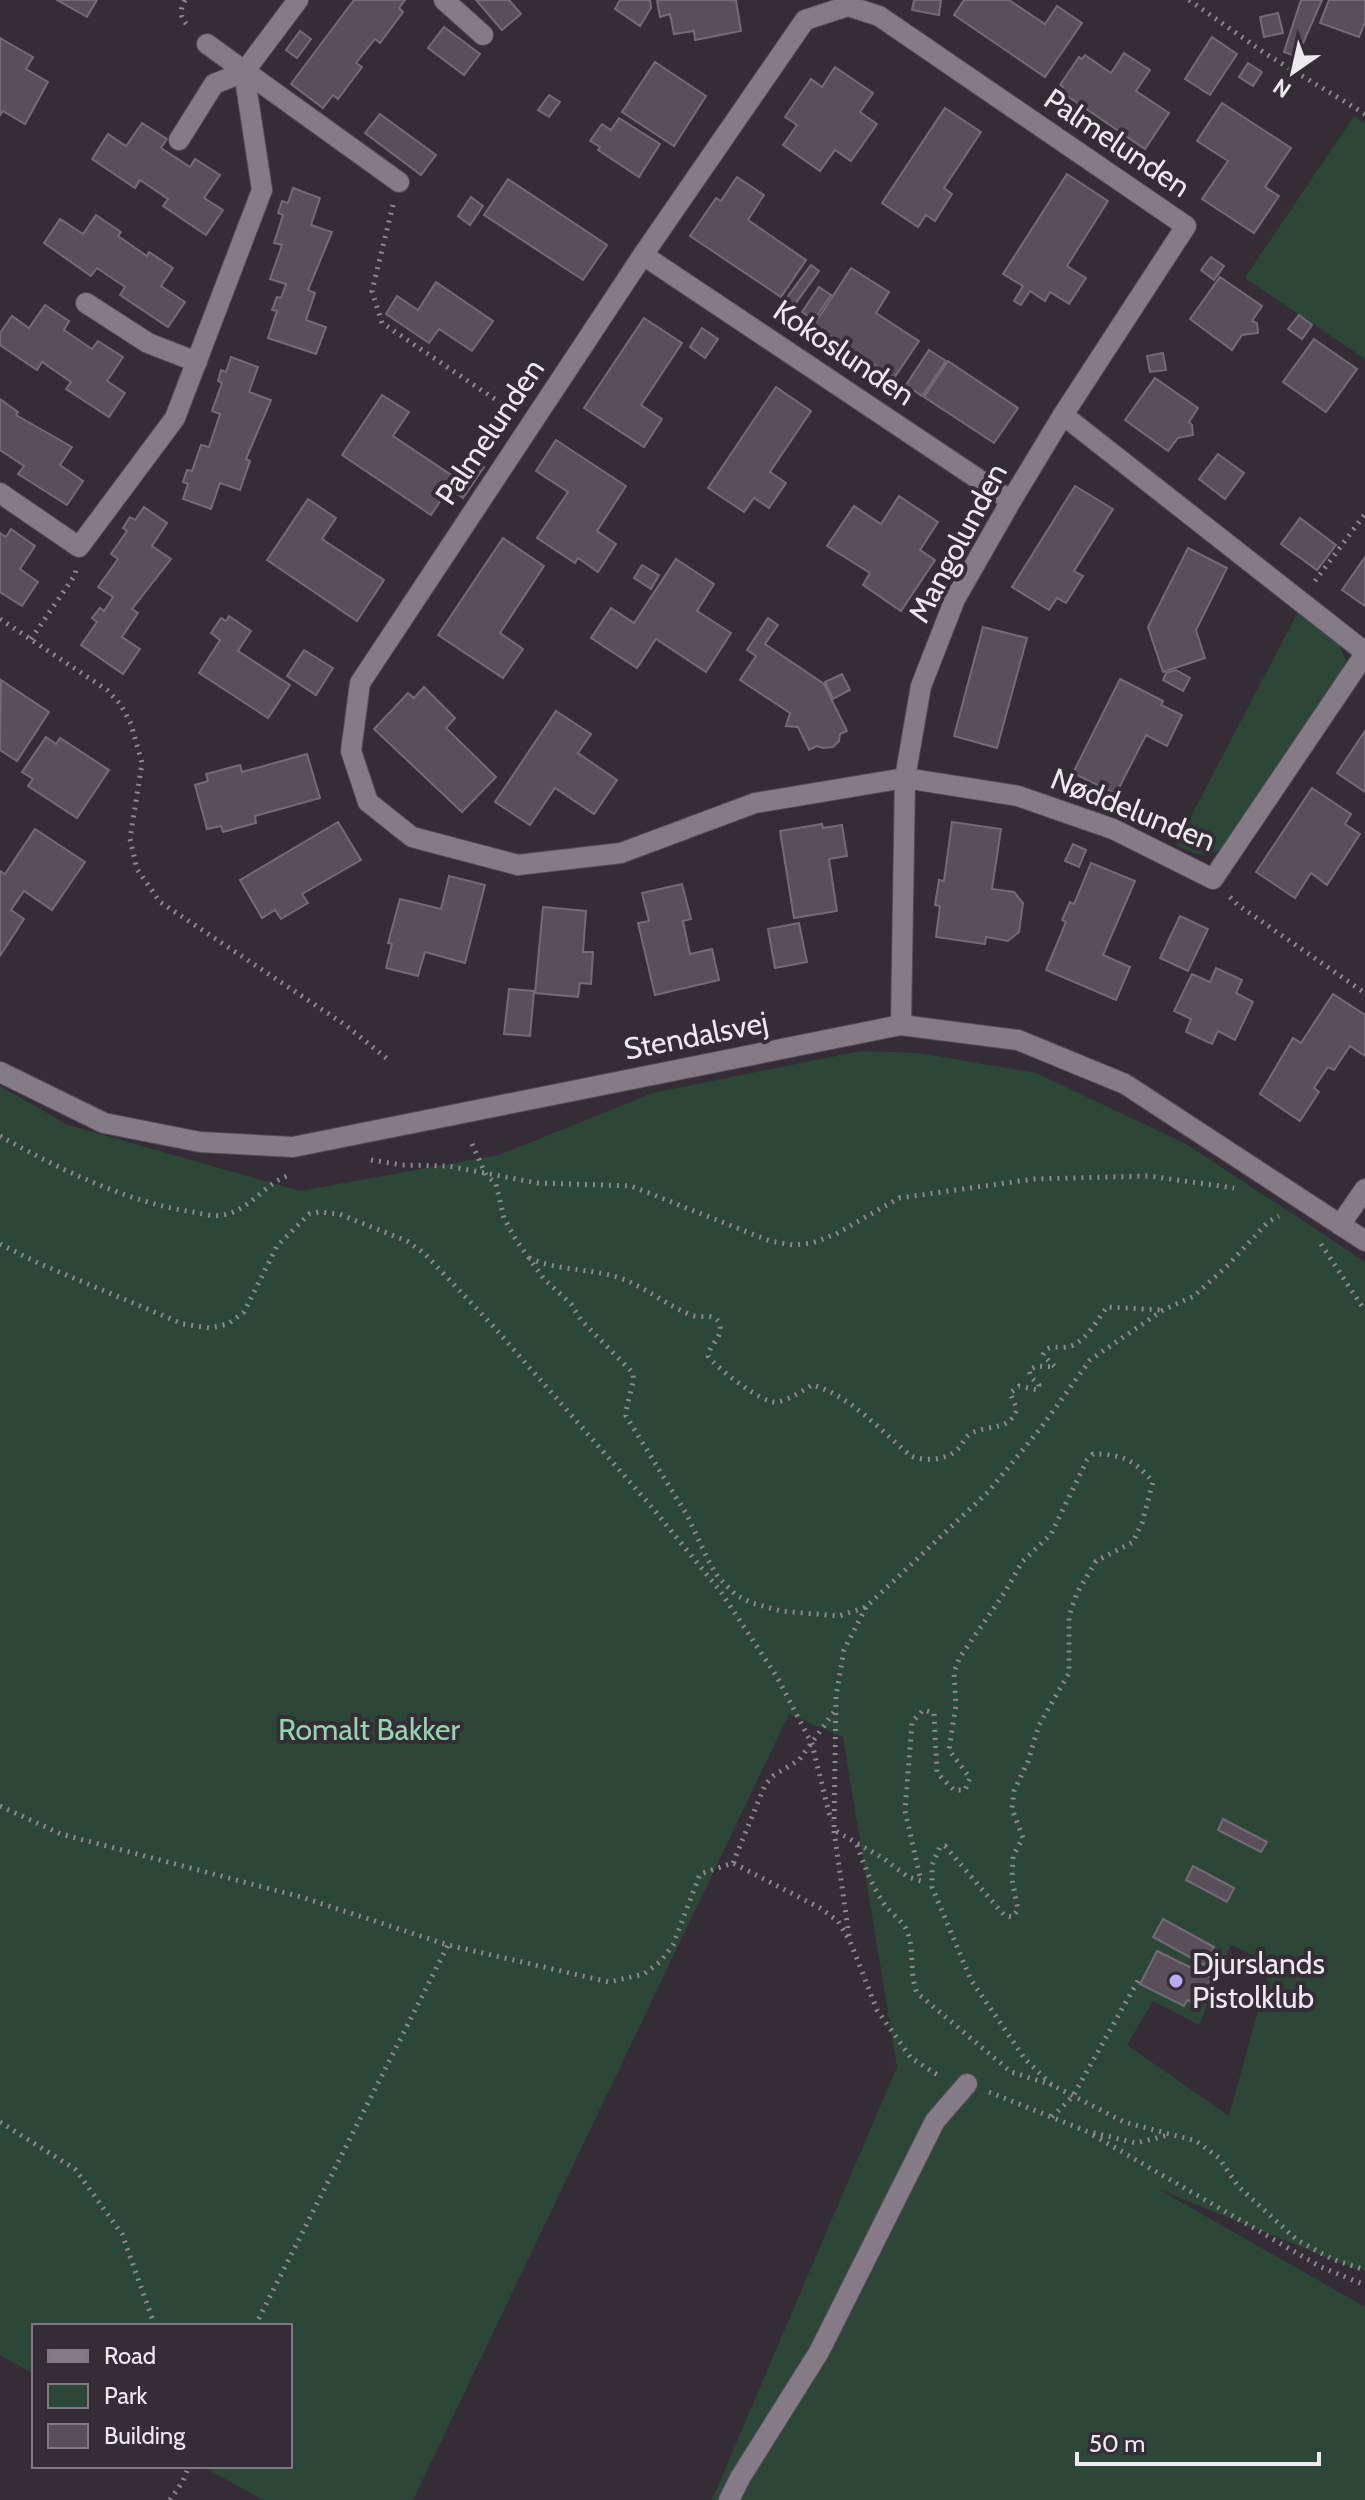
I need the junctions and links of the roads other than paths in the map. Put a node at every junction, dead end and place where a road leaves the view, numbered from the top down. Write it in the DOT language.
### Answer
graph roads {
  1 [pos="298,0"];
  2 [pos="444,0"];
  3 [pos="483,35"];
  4 [pos="207,44"];
  5 [pos="244,72"];
  6 [pos="179,140"];
  7 [pos="399,182"];
  8 [pos="1186,226"];
  9 [pos="643,255"];
  10 [pos="86,303"];
  11 [pos="197,362"];
  12 [pos="1063,415"];
  13 [pos="0,493"];
  14 [pos="1011,501"];
  15 [pos="1365,653"];
  16 [pos="905,778"];
  17 [pos="901,1025"];
  18 [pos="0,1072"];
  19 [pos="1365,1189"];
  20 [pos="1340,1225"];
  21 [pos="1365,1241"];
  22 [pos="967,2084"];
  23 [pos="729,2500"];
  1 -- 5 [label="street"];
  2 -- 3 [label="street"];
  4 -- 5 [label="street"];
  5 -- 6 [label="street"];
  5 -- 7 [label="street"];
  5 -- 11 [label="street"];
  8 -- 9 [label="street, Palmelunden"];
  8 -- 12 [label="street, Mangolunden"];
  9 -- 14 [label="street, Kokoslunden"];
  9 -- 16 [label="street, Palmelunden"];
  10 -- 11 [label="street"];
  11 -- 13 [label="street"];
  12 -- 14 [label="street, Mangolunden"];
  12 -- 15 [label="street, Nøddelunden"];
  14 -- 16 [label="street, Mangolunden"];
  15 -- 16 [label="street, Nøddelunden"];
  16 -- 17 [label="street, Mangolunden"];
  17 -- 18 [label="street, Stendalsvej"];
  17 -- 20 [label="street, Stendalsvej"];
  19 -- 20 [label="street"];
  20 -- 21 [label="street, Stendalsvej"];
  22 -- 23 [label="street"];
}
